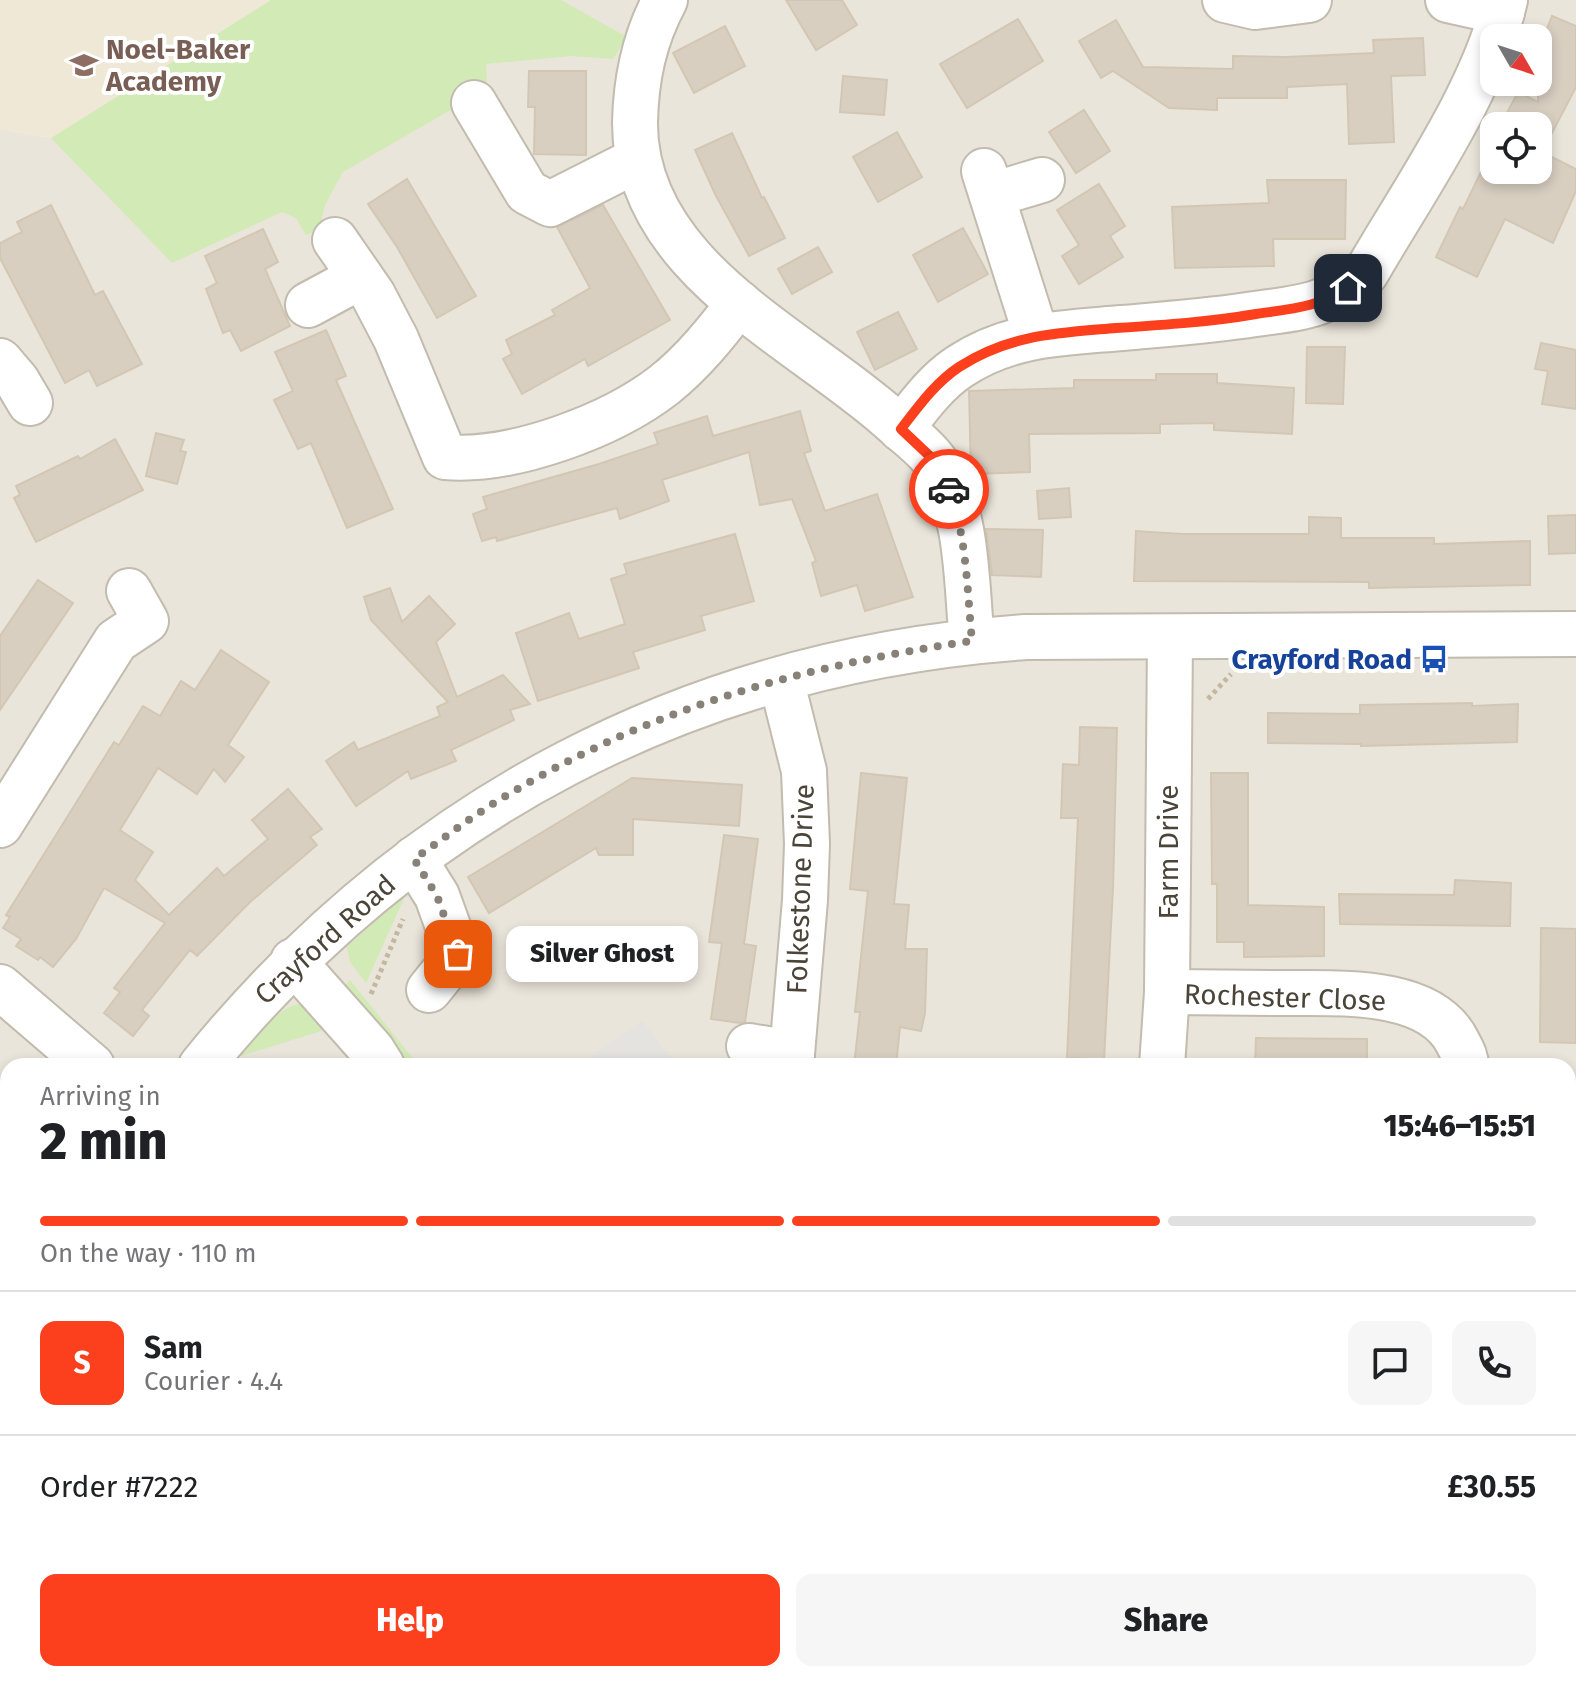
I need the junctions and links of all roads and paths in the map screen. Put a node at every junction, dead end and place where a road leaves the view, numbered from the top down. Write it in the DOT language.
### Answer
graph roads {
  1 [pos="665,0"];
  2 [pos="1225,0"];
  3 [pos="1309,0"];
  4 [pos="1448,0"];
  5 [pos="1504,6"];
  6 [pos="474,103"];
  7 [pos="637,160"];
  8 [pos="1042,180"];
  9 [pos="335,240"];
  10 [pos="360,277"];
  11 [pos="739,303"];
  12 [pos="308,305"];
  13 [pos="1036,335"];
  14 [pos="0,361"];
  15 [pos="30,403"];
  16 [pos="901,429"];
  17 [pos="129,591"];
  18 [pos="1576,634"];
  19 [pos="1170,638"];
  20 [pos="1264,638"];
  21 [pos="972,641"];
  22 [pos="781,679"];
  23 [pos="1169,741"];
  24 [pos="0,825"];
  25 [pos="414,859"];
  26 [pos="293,961"];
  27 [pos="0,987"];
  28 [pos="429,990"];
  29 [pos="1167,992"];
  30 [pos="371,995"];
  31 [pos="749,1046"];
  32 [pos="83,1058"];
  33 [pos="207,1058"];
  34 [pos="377,1058"];
  35 [pos="786,1058"];
  36 [pos="792,1058"];
  37 [pos="1163,1058"];
  38 [pos="1465,1058"];
  1 -- 7 [label="street"];
  2 -- 3 [label="street"];
  4 -- 5 [label="street"];
  5 -- 13 [label="street"];
  6 -- 7 [label="street"];
  7 -- 11 [label="street"];
  8 -- 13 [label="street"];
  9 -- 10 [label="street"];
  10 -- 11 [label="street"];
  10 -- 12 [label="street"];
  11 -- 16 [label="street"];
  13 -- 16 [label="street"];
  14 -- 15 [label="street"];
  16 -- 21 [label="street"];
  17 -- 24 [label="street"];
  18 -- 20 [label="street, Crayford Road"];
  19 -- 20 [label="street, Crayford Road"];
  19 -- 21 [label="street, Crayford Road"];
  19 -- 23 [label="street, Farm Drive"];
  20 -- 23 [label="path"];
  21 -- 22 [label="street, Crayford Road"];
  22 -- 25 [label="street, Crayford Road"];
  22 -- 36 [label="street, Folkestone Drive"];
  23 -- 29 [label="street, Farm Drive"];
  25 -- 26 [label="street, Crayford Road"];
  25 -- 28 [label="street"];
  25 -- 30 [label="path"];
  26 -- 33 [label="street, Crayford Road"];
  26 -- 34 [label="street"];
  27 -- 32 [label="street"];
  29 -- 37 [label="street, Farm Drive"];
  29 -- 38 [label="street, Rochester Close"];
  31 -- 35 [label="street, Folkestone Drive"];
}
